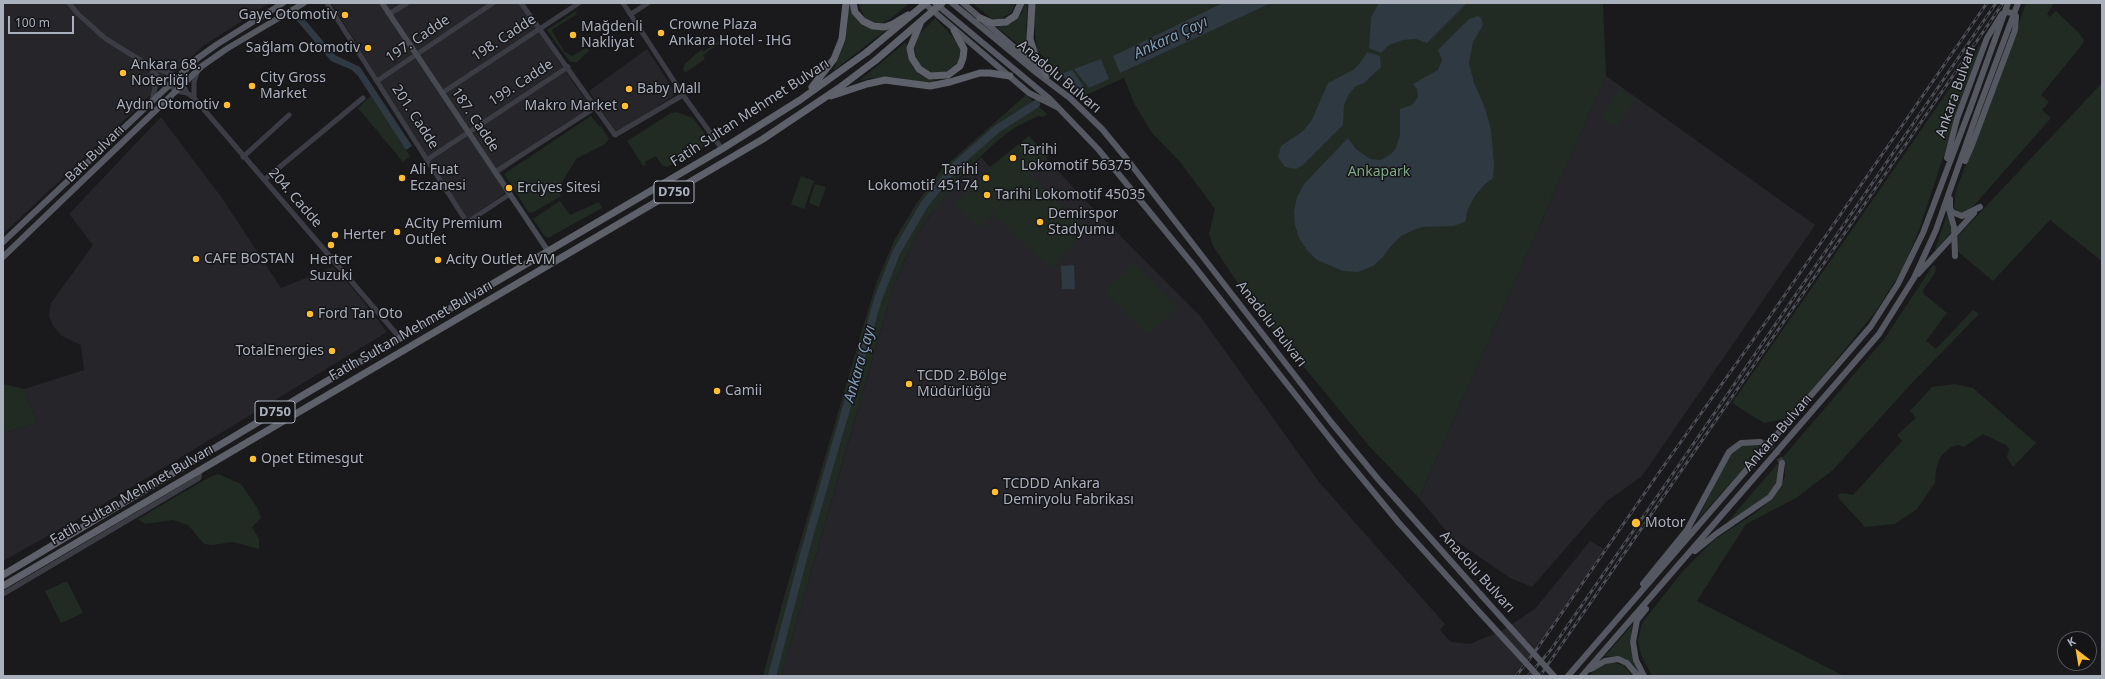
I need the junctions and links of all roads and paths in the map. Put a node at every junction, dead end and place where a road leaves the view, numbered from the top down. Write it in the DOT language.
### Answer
graph roads {
  1 [pos="69,3"];
  2 [pos="283,3"];
  3 [pos="304,3"];
  4 [pos="327,3"];
  5 [pos="382,3"];
  6 [pos="407,3"];
  7 [pos="493,3"];
  8 [pos="521,3"];
  9 [pos="580,3"];
  10 [pos="623,3"];
  11 [pos="648,3"];
  12 [pos="846,3"];
  13 [pos="853,3"];
  14 [pos="935,3"];
  15 [pos="942,3"];
  16 [pos="952,3"];
  17 [pos="963,3"];
  18 [pos="1021,3"];
  19 [pos="1032,3"];
  20 [pos="2008,3"];
  21 [pos="2018,3"];
  22 [pos="924,4"];
  23 [pos="389,14"];
  24 [pos="631,14"];
  25 [pos="980,18"];
  26 [pos="920,24"];
  27 [pos="540,29"];
  28 [pos="954,30"];
  29 [pos="416,54"];
  30 [pos="148,65"];
  31 [pos="568,67"];
  32 [pos="198,70"];
  33 [pos="153,71"];
  34 [pos="1010,76"];
  35 [pos="1045,77"];
  36 [pos="176,79"];
  37 [pos="377,81"];
  38 [pos="183,85"];
  39 [pos="170,86"];
  40 [pos="177,91"];
  41 [pos="187,93"];
  42 [pos="442,93"];
  43 [pos="683,95"];
  44 [pos="827,97"];
  45 [pos="194,98"];
  46 [pos="363,98"];
  47 [pos="800,100"];
  48 [pos="152,102"];
  49 [pos="596,107"];
  50 [pos="1060,109"];
  51 [pos="289,115"];
  52 [pos="468,132"];
  53 [pos="722,149"];
  54 [pos="243,157"];
  55 [pos="428,159"];
  56 [pos="495,172"];
  57 [pos="264,180"];
  58 [pos="1955,181"];
  59 [pos="1941,185"];
  60 [pos="510,194"];
  61 [pos="1950,202"];
  62 [pos="1953,237"];
  63 [pos="3,242"];
  64 [pos="548,251"];
  65 [pos="1955,256"];
  66 [pos="3,257"];
  67 [pos="1914,278"];
  68 [pos="400,338"];
  69 [pos="1760,442"];
  70 [pos="1782,463"];
  71 [pos="200,470"];
  72 [pos="1677,567"];
  73 [pos="3,575"];
  74 [pos="3,586"];
  75 [pos="3,594"];
  76 [pos="1632,601"];
  77 [pos="1538,676"];
  78 [pos="1554,676"];
  79 [pos="1568,676"];
  80 [pos="1582,676"];
  81 [pos="1638,676"];
  82 [pos="1644,676"];
  1 -- 30 [label="street, 204. Cadde"];
  2 -- 36 [label="main road, Batı Bulvarı"];
  3 -- 32 [label="main road, Batı Bulvarı"];
  4 -- 37 [label="street, 201. Cadde"];
  5 -- 23 [label="main road, 187. Cadde"];
  6 -- 23 [label="street"];
  7 -- 29 [label="street, 197. Cadde"];
  8 -- 27 [label="street"];
  9 -- 27 [label="street, 198. Cadde"];
  10 -- 24 [label="street"];
  11 -- 24 [label="street"];
  12 -- 47 [label="highway"];
  13 -- 22 [label="highway"];
  14 -- 50 [label="main road, Anadolu Bulvarı"];
  15 -- 26 [label="highway, Fatih Sultan Mehmet Bulvarı / D750, bridge"];
  16 -- 35 [label="main road, Anadolu Bulvarı"];
  17 -- 25 [label="main road"];
  18 -- 25 [label="highway"];
  19 -- 35 [label="highway"];
  20 -- 59 [label="main road, Ankara Bulvarı, bridge"];
  21 -- 58 [label="main road, Ankara Bulvarı, bridge"];
  22 -- 28 [label="main road"];
  22 -- 47 [label="highway, Fatih Sultan Mehmet Bulvarı / D750, bridge"];
  23 -- 29 [label="main road, 187. Cadde"];
  24 -- 43 [label="street"];
  25 -- 35 [label="main road"];
  26 -- 28 [label="highway"];
  26 -- 44 [label="highway, Fatih Sultan Mehmet Bulvarı / D750, bridge"];
  27 -- 31 [label="street"];
  27 -- 42 [label="street, 198. Cadde"];
  28 -- 34 [label="main road"];
  29 -- 37 [label="street, 197. Cadde"];
  29 -- 42 [label="main road, 187. Cadde"];
  30 -- 33 [label="street, 204. Cadde"];
  30 -- 36 [label="street, 204. Cadde"];
  31 -- 49 [label="street"];
  31 -- 52 [label="street, 199. Cadde"];
  32 -- 38 [label="main road, Batı Bulvarı"];
  32 -- 45 [label="street"];
  33 -- 39 [label="street, 204. Cadde"];
  33 -- 48 [label="street"];
  34 -- 44 [label="highway"];
  34 -- 50 [label="main road"];
  35 -- 78 [label="main road, Anadolu Bulvarı, bridge"];
  36 -- 38 [label="street, 204. Cadde"];
  36 -- 39 [label="main road, Batı Bulvarı"];
  37 -- 55 [label="street, 201. Cadde"];
  38 -- 40 [label="main road, Batı Bulvarı"];
  38 -- 41 [label="street, 204. Cadde"];
  39 -- 40 [label="street, 204. Cadde"];
  39 -- 48 [label="main road, Batı Bulvarı"];
  40 -- 41 [label="street, 204. Cadde"];
  40 -- 66 [label="main road, Batı Bulvarı"];
  41 -- 45 [label="street, 204. Cadde"];
  42 -- 52 [label="main road, 187. Cadde"];
  43 -- 49 [label="street"];
  43 -- 53 [label="street"];
  44 -- 71 [label="highway, Fatih Sultan Mehmet Bulvarı / D750"];
  45 -- 54 [label="street, 204. Cadde"];
  46 -- 57 [label="street"];
  47 -- 53 [label="highway, Fatih Sultan Mehmet Bulvarı / D750"];
  48 -- 63 [label="main road, Batı Bulvarı"];
  49 -- 56 [label="street"];
  50 -- 77 [label="main road, Anadolu Bulvarı, bridge"];
  51 -- 54 [label="street"];
  52 -- 55 [label="street, 199. Cadde"];
  52 -- 56 [label="main road, 187. Cadde"];
  53 -- 64 [label="highway, Fatih Sultan Mehmet Bulvarı / D750"];
  54 -- 57 [label="street, 204. Cadde"];
  55 -- 60 [label="street, 201. Cadde"];
  56 -- 60 [label="main road, 187. Cadde"];
  57 -- 68 [label="street, 204. Cadde"];
  58 -- 59 [label="main road, Ankara Bulvarı"];
  58 -- 61 [label="main road"];
  58 -- 67 [label="main road, Ankara Bulvarı"];
  59 -- 76 [label="main road, Ankara Bulvarı"];
  60 -- 64 [label="main road, 187. Cadde"];
  61 -- 62 [label="main road"];
  61 -- 62 [label="main road"];
  62 -- 65 [label="main road"];
  62 -- 67 [label="main road"];
  64 -- 68 [label="highway, Fatih Sultan Mehmet Bulvarı / D750"];
  67 -- 72 [label="main road, Ankara Bulvarı"];
  68 -- 73 [label="highway, Fatih Sultan Mehmet Bulvarı / D750"];
  69 -- 76 [label="main road"];
  70 -- 72 [label="main road"];
  71 -- 74 [label="highway, Fatih Sultan Mehmet Bulvarı / D750"];
  71 -- 75 [label="street"];
  72 -- 80 [label="main road, Ankara Bulvarı"];
  72 -- 82 [label="main road"];
  76 -- 79 [label="main road, Ankara Bulvarı"];
  80 -- 81 [label="main road"];
}
